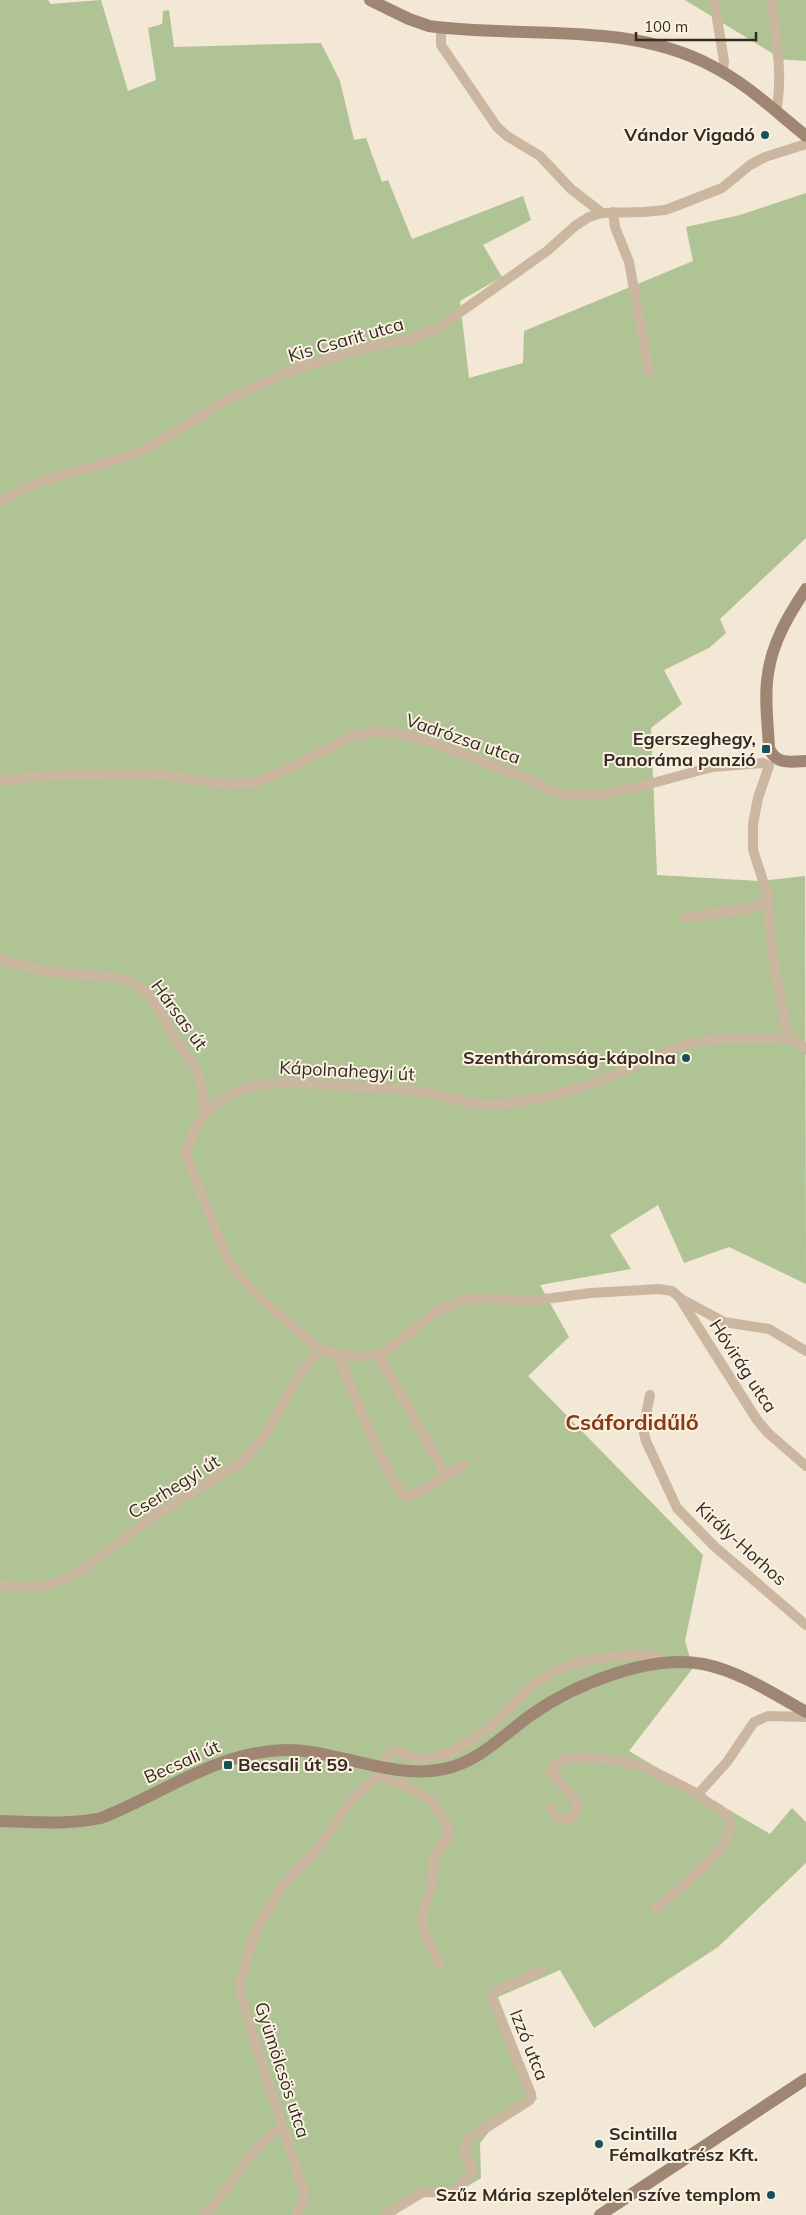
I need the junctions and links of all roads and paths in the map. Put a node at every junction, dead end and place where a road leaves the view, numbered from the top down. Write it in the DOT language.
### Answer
graph roads {
  1 [pos="370,0"];
  2 [pos="714,0"];
  3 [pos="771,0"];
  4 [pos="440,27"];
  5 [pos="723,71"];
  6 [pos="776,111"];
  7 [pos="806,136"];
  8 [pos="806,144"];
  9 [pos="613,212"];
  10 [pos="602,213"];
  11 [pos="649,371"];
  12 [pos="0,503"];
  13 [pos="806,589"];
  14 [pos="806,761"];
  15 [pos="772,762"];
  16 [pos="0,781"];
  17 [pos="767,900"];
  18 [pos="685,918"];
  19 [pos="0,959"];
  20 [pos="790,1038"];
  21 [pos="806,1049"];
  22 [pos="204,1113"];
  23 [pos="681,1299"];
  24 [pos="320,1350"];
  25 [pos="806,1351"];
  26 [pos="338,1355"];
  27 [pos="378,1355"];
  28 [pos="650,1395"];
  29 [pos="464,1465"];
  30 [pos="806,1466"];
  31 [pos="443,1478"];
  32 [pos="0,1584"];
  33 [pos="806,1625"];
  34 [pos="666,1664"];
  35 [pos="806,1712"];
  36 [pos="806,1717"];
  37 [pos="380,1772"];
  38 [pos="698,1794"];
  39 [pos="550,1808"];
  40 [pos="0,1821"];
  41 [pos="656,1908"];
  42 [pos="440,1964"];
  43 [pos="542,1970"];
  44 [pos="806,2079"];
  45 [pos="283,2127"];
  46 [pos="204,2215"];
  47 [pos="296,2215"];
  48 [pos="385,2215"];
  49 [pos="600,2215"];
  1 -- 4 [label="main road"];
  2 -- 5 [label="street"];
  3 -- 6 [label="street"];
  4 -- 5 [label="main road"];
  4 -- 10 [label="street"];
  5 -- 6 [label="main road"];
  6 -- 7 [label="main road"];
  8 -- 9 [label="street"];
  9 -- 10 [label="street"];
  9 -- 11 [label="street"];
  10 -- 12 [label="street, Kis Csarit utca"];
  13 -- 15 [label="main road"];
  14 -- 15 [label="main road"];
  15 -- 16 [label="street, Vadrózsa utca"];
  15 -- 17 [label="street"];
  17 -- 18 [label="street"];
  17 -- 20 [label="street"];
  19 -- 22 [label="street, Hársas út"];
  20 -- 21 [label="street"];
  20 -- 22 [label="street, Kápolnahegyi út"];
  22 -- 24 [label="street, Kápolnahegyi út"];
  23 -- 25 [label="street, Kápolnahegyi út"];
  23 -- 27 [label="street, Kápolnahegyi út"];
  23 -- 30 [label="street, Hóvirág utca"];
  24 -- 26 [label="street, Kápolnahegyi út"];
  24 -- 32 [label="street, Cserhegyi út"];
  26 -- 27 [label="street, Kápolnahegyi út"];
  26 -- 31 [label="street"];
  27 -- 31 [label="street"];
  28 -- 33 [label="street, Király-Horhos"];
  29 -- 31 [label="street"];
  34 -- 35 [label="main road, Becsali út"];
  34 -- 37 [label="main road, Becsali út"];
  34 -- 37 [label="street, Becsali út"];
  36 -- 38 [label="street"];
  37 -- 40 [label="main road, Becsali út"];
  37 -- 42 [label="street"];
  37 -- 45 [label="street, Gyümölcsös utca"];
  38 -- 39 [label="street"];
  38 -- 41 [label="street"];
  43 -- 48 [label="street, Izzó utca"];
  44 -- 49 [label="main road"];
  45 -- 46 [label="street"];
  45 -- 47 [label="street, Gyümölcsös utca"];
}
